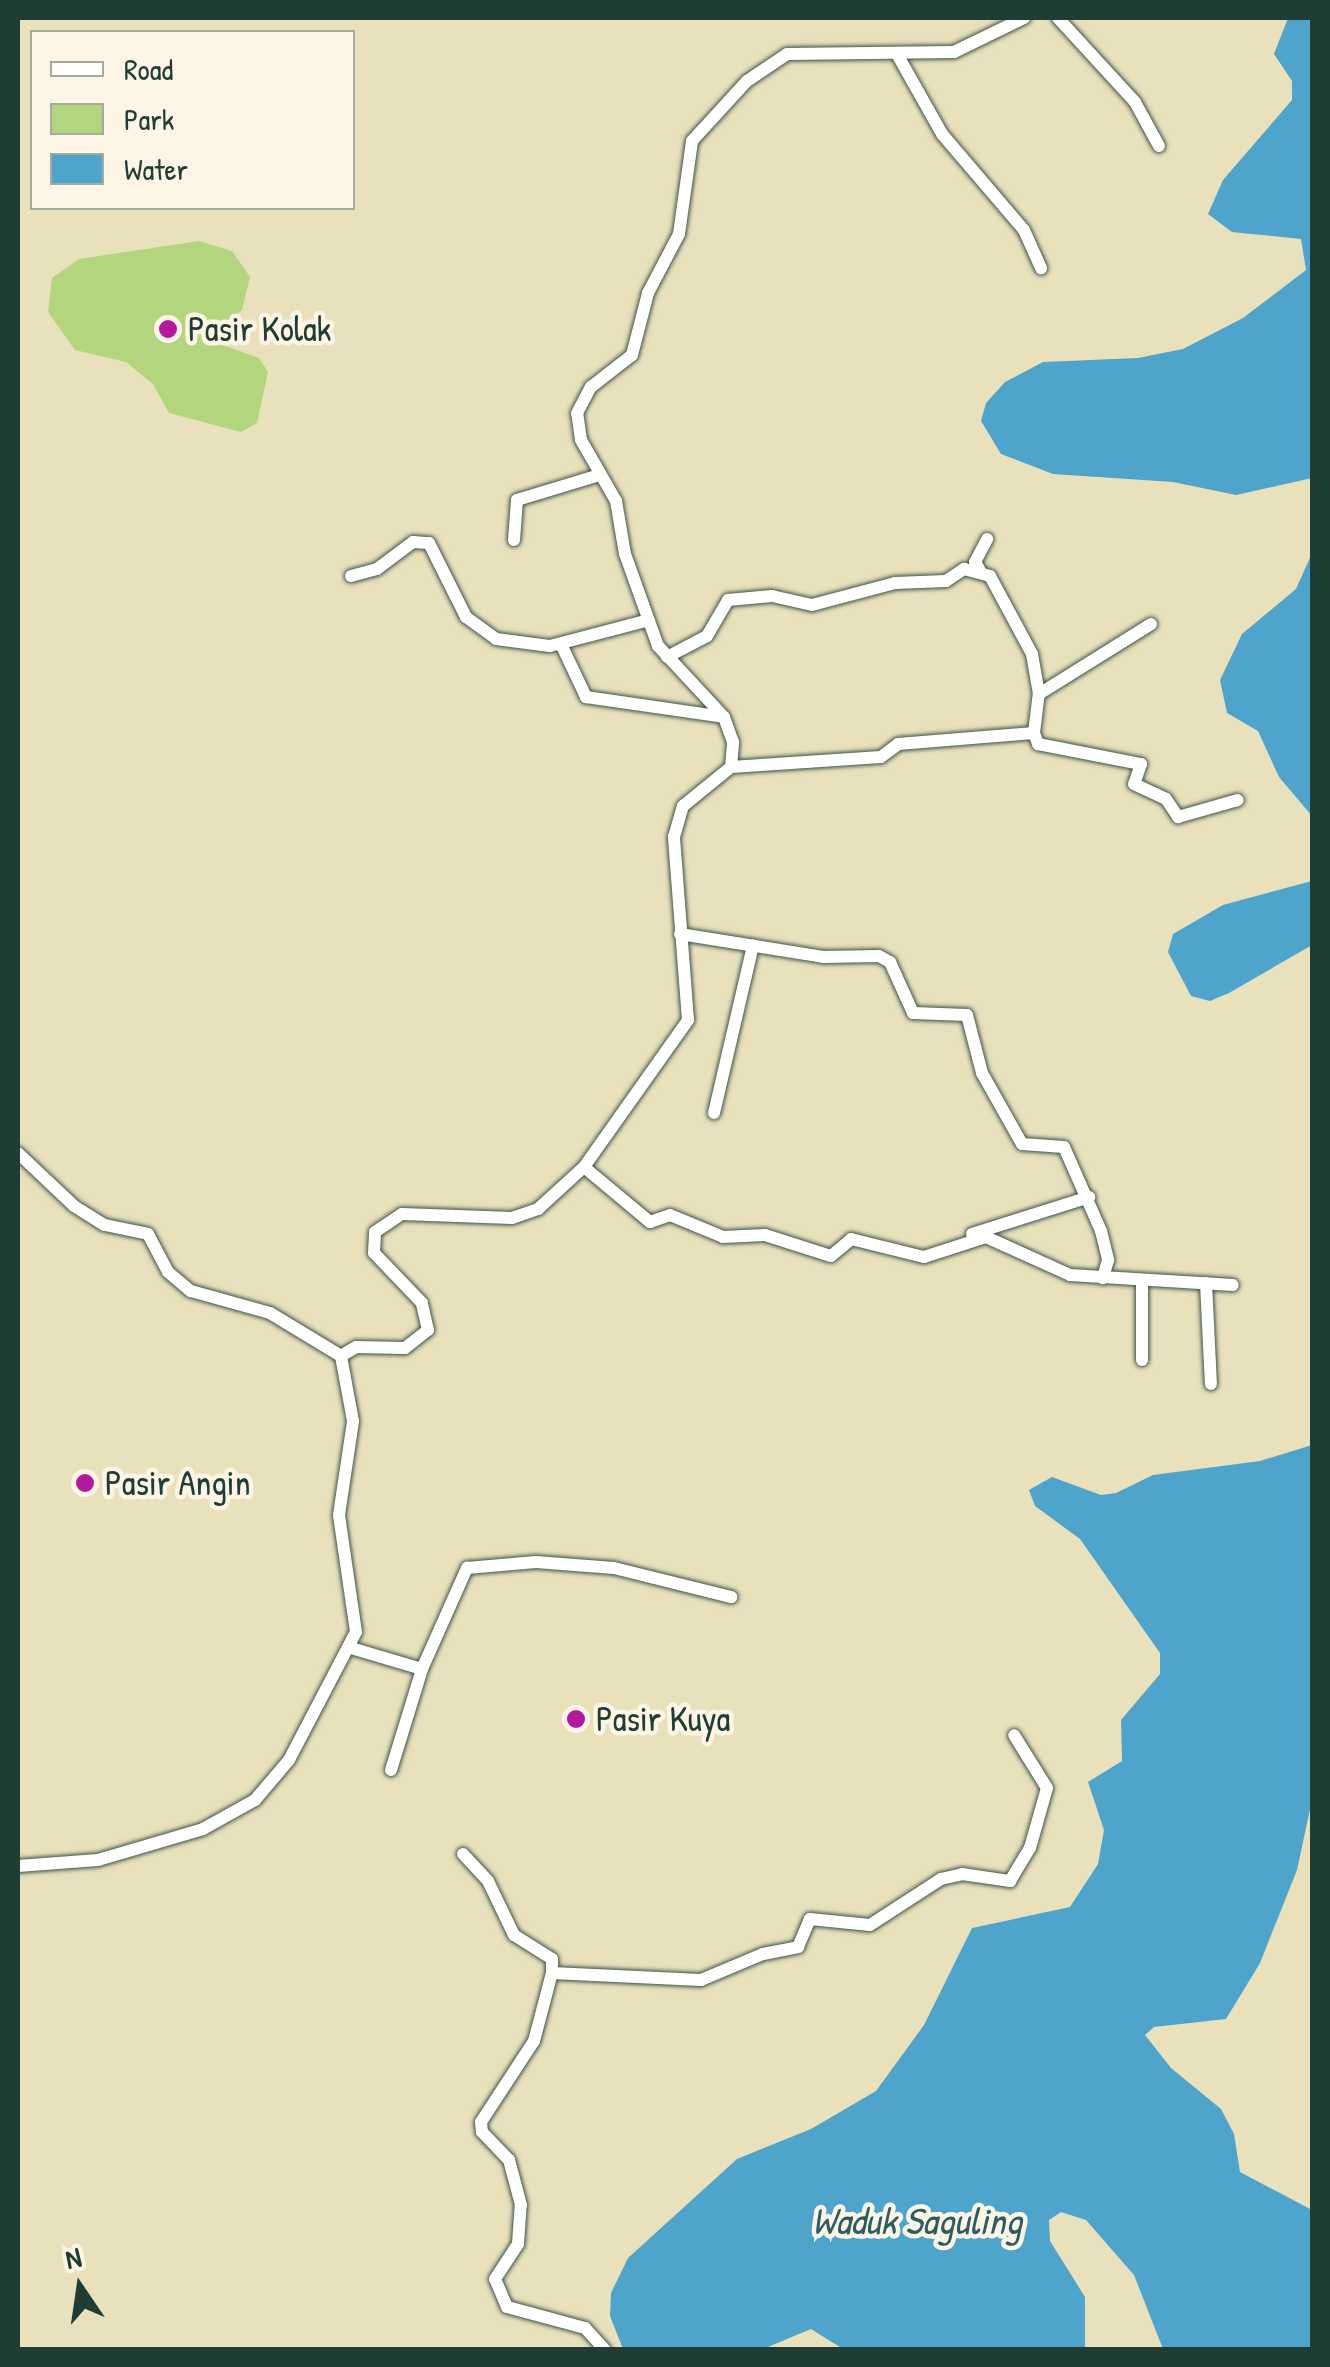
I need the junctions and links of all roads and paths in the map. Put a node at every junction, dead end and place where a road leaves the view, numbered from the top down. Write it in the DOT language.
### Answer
graph roads {
  1 [pos="1024,18"];
  2 [pos="1058,18"];
  3 [pos="897,54"];
  4 [pos="1158,146"];
  5 [pos="1041,268"];
  6 [pos="600,476"];
  7 [pos="988,539"];
  8 [pos="514,540"];
  9 [pos="980,571"];
  10 [pos="351,576"];
  11 [pos="649,620"];
  12 [pos="1151,624"];
  13 [pos="561,644"];
  14 [pos="667,657"];
  15 [pos="1040,694"];
  16 [pos="724,717"];
  17 [pos="1034,733"];
  18 [pos="730,767"];
  19 [pos="1238,800"];
  20 [pos="680,934"];
  21 [pos="753,945"];
  22 [pos="714,1113"];
  23 [pos="18,1152"];
  24 [pos="584,1167"];
  25 [pos="1089,1197"];
  26 [pos="967,1240"];
  27 [pos="1103,1278"];
  28 [pos="1142,1282"];
  29 [pos="1206,1283"];
  30 [pos="1233,1285"];
  31 [pos="341,1356"];
  32 [pos="1142,1360"];
  33 [pos="1211,1384"];
  34 [pos="731,1597"];
  35 [pos="351,1648"];
  36 [pos="422,1669"];
  37 [pos="1014,1735"];
  38 [pos="392,1770"];
  39 [pos="464,1854"];
  40 [pos="18,1866"];
  41 [pos="552,1973"];
  42 [pos="605,2350"];
  1 -- 3 [label="street"];
  2 -- 4 [label="street"];
  3 -- 5 [label="street"];
  3 -- 6 [label="street"];
  6 -- 8 [label="street"];
  6 -- 11 [label="street"];
  7 -- 9 [label="street"];
  9 -- 14 [label="street"];
  9 -- 15 [label="street"];
  10 -- 13 [label="street"];
  11 -- 13 [label="street"];
  11 -- 14 [label="street"];
  12 -- 15 [label="street"];
  13 -- 16 [label="street"];
  14 -- 16 [label="street"];
  15 -- 17 [label="street"];
  16 -- 18 [label="street"];
  17 -- 18 [label="street"];
  17 -- 19 [label="street"];
  18 -- 20 [label="street"];
  20 -- 21 [label="street"];
  20 -- 24 [label="street"];
  21 -- 22 [label="street"];
  21 -- 25 [label="street"];
  23 -- 31 [label="street"];
  24 -- 26 [label="street"];
  24 -- 31 [label="street"];
  25 -- 26 [label="street"];
  25 -- 27 [label="street"];
  26 -- 27 [label="street"];
  27 -- 28 [label="street"];
  28 -- 29 [label="street"];
  28 -- 32 [label="street"];
  29 -- 30 [label="street"];
  29 -- 33 [label="street"];
  31 -- 35 [label="street"];
  34 -- 36 [label="street"];
  35 -- 36 [label="street"];
  35 -- 40 [label="street"];
  36 -- 38 [label="street"];
  37 -- 41 [label="street"];
  39 -- 41 [label="street"];
  41 -- 42 [label="street"];
}
